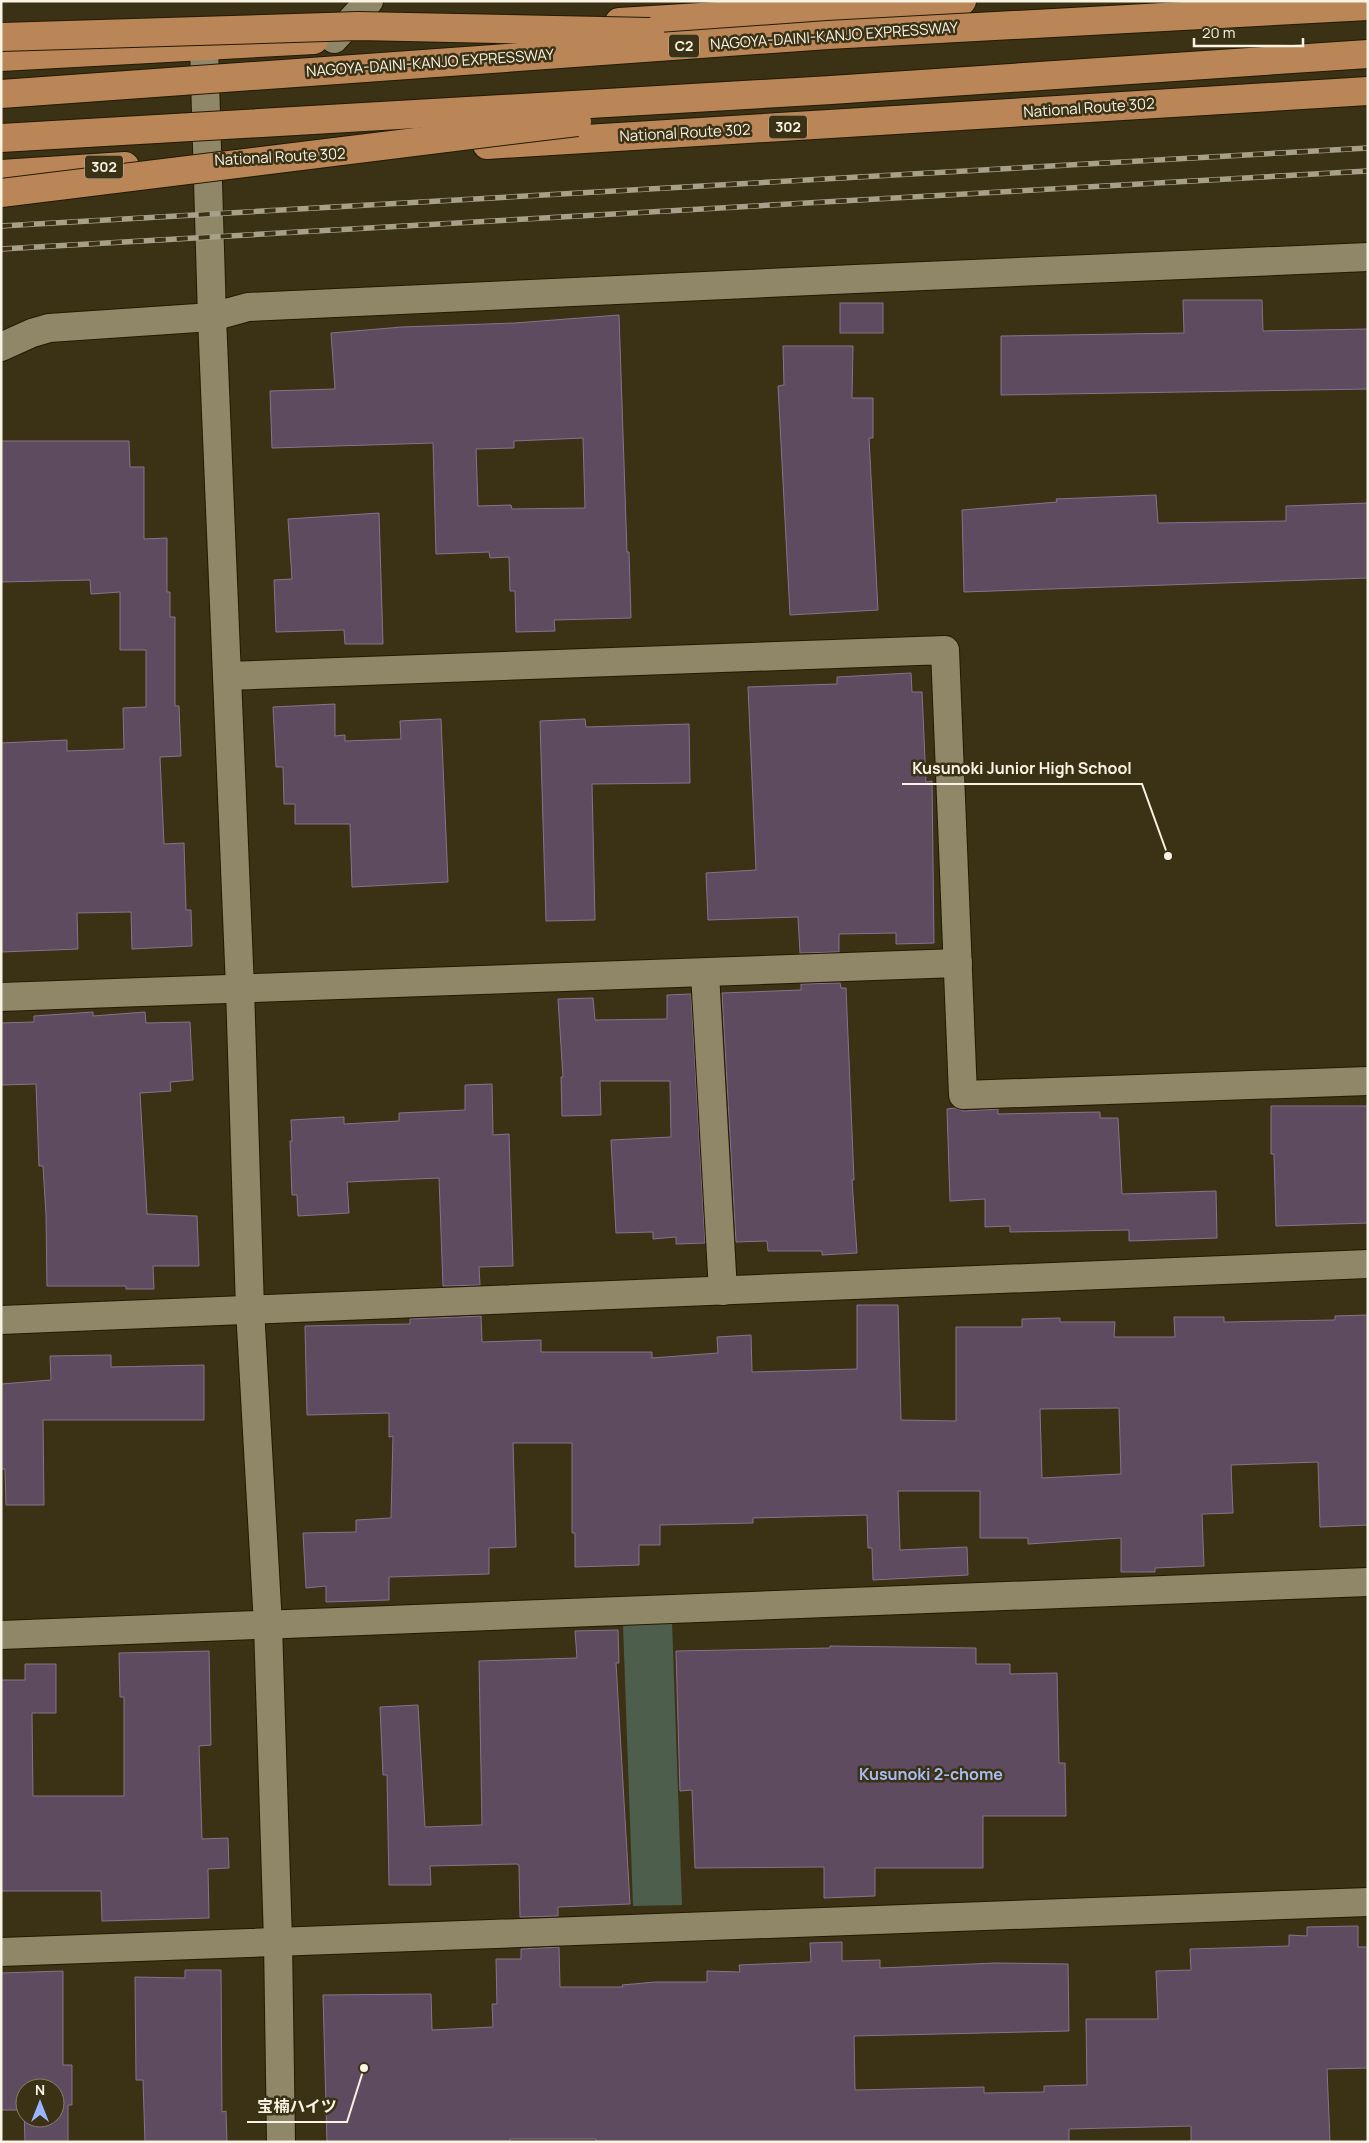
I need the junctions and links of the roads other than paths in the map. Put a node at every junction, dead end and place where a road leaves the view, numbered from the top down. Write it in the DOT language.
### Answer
graph roads {
  1 [pos="369,1"];
  2 [pos="962,1"];
  3 [pos="1368,6"];
  4 [pos="828,36"];
  5 [pos="1,37"];
  6 [pos="334,39"];
  7 [pos="204,46"];
  8 [pos="1368,54"];
  9 [pos="1,57"];
  10 [pos="831,90"];
  11 [pos="1368,91"];
  12 [pos="1,94"];
  13 [pos="1,138"];
  14 [pos="207,161"];
  15 [pos="1,174"];
  16 [pos="1,193"];
  17 [pos="1368,257"];
  18 [pos="212,317"];
  19 [pos="1,346"];
  20 [pos="227,676"];
  21 [pos="958,963"];
  22 [pos="705,973"];
  23 [pos="240,988"];
  24 [pos="1,997"];
  25 [pos="1368,1081"];
  26 [pos="1368,1264"];
  27 [pos="723,1291"];
  28 [pos="250,1309"];
  29 [pos="1,1320"];
  30 [pos="1368,1582"];
  31 [pos="268,1625"];
  32 [pos="1,1635"];
  33 [pos="1368,1902"];
  34 [pos="278,1941"];
  35 [pos="1,1952"];
  36 [pos="281,2142"];
  1 -- 6 [label="street"];
  2 -- 6 [label="highway"];
  3 -- 4 [label="highway, NAGOYA-DAINI-KANJO EXPRESSWAY / C2, bridge"];
  4 -- 5 [label="highway, bridge"];
  4 -- 12 [label="highway, NAGOYA-DAINI-KANJO EXPRESSWAY / C2, bridge"];
  6 -- 7 [label="highway"];
  7 -- 9 [label="highway"];
  7 -- 14 [label="street"];
  8 -- 10 [label="highway, bridge"];
  10 -- 13 [label="highway, bridge"];
  10 -- 16 [label="highway, bridge"];
  11 -- 14 [label="highway, National Route 302 / 302"];
  14 -- 15 [label="highway, National Route 302 / 302"];
  14 -- 18 [label="street"];
  17 -- 18 [label="street"];
  18 -- 19 [label="street"];
  18 -- 20 [label="street"];
  20 -- 21 [label="street"];
  20 -- 23 [label="street"];
  21 -- 22 [label="street"];
  21 -- 25 [label="street"];
  22 -- 23 [label="street"];
  22 -- 27 [label="street"];
  23 -- 24 [label="street"];
  23 -- 28 [label="street"];
  26 -- 27 [label="street"];
  27 -- 28 [label="street"];
  28 -- 29 [label="street"];
  28 -- 31 [label="street"];
  30 -- 31 [label="street"];
  31 -- 32 [label="street"];
  31 -- 34 [label="street"];
  33 -- 34 [label="street"];
  34 -- 35 [label="street"];
  34 -- 36 [label="street"];
}
